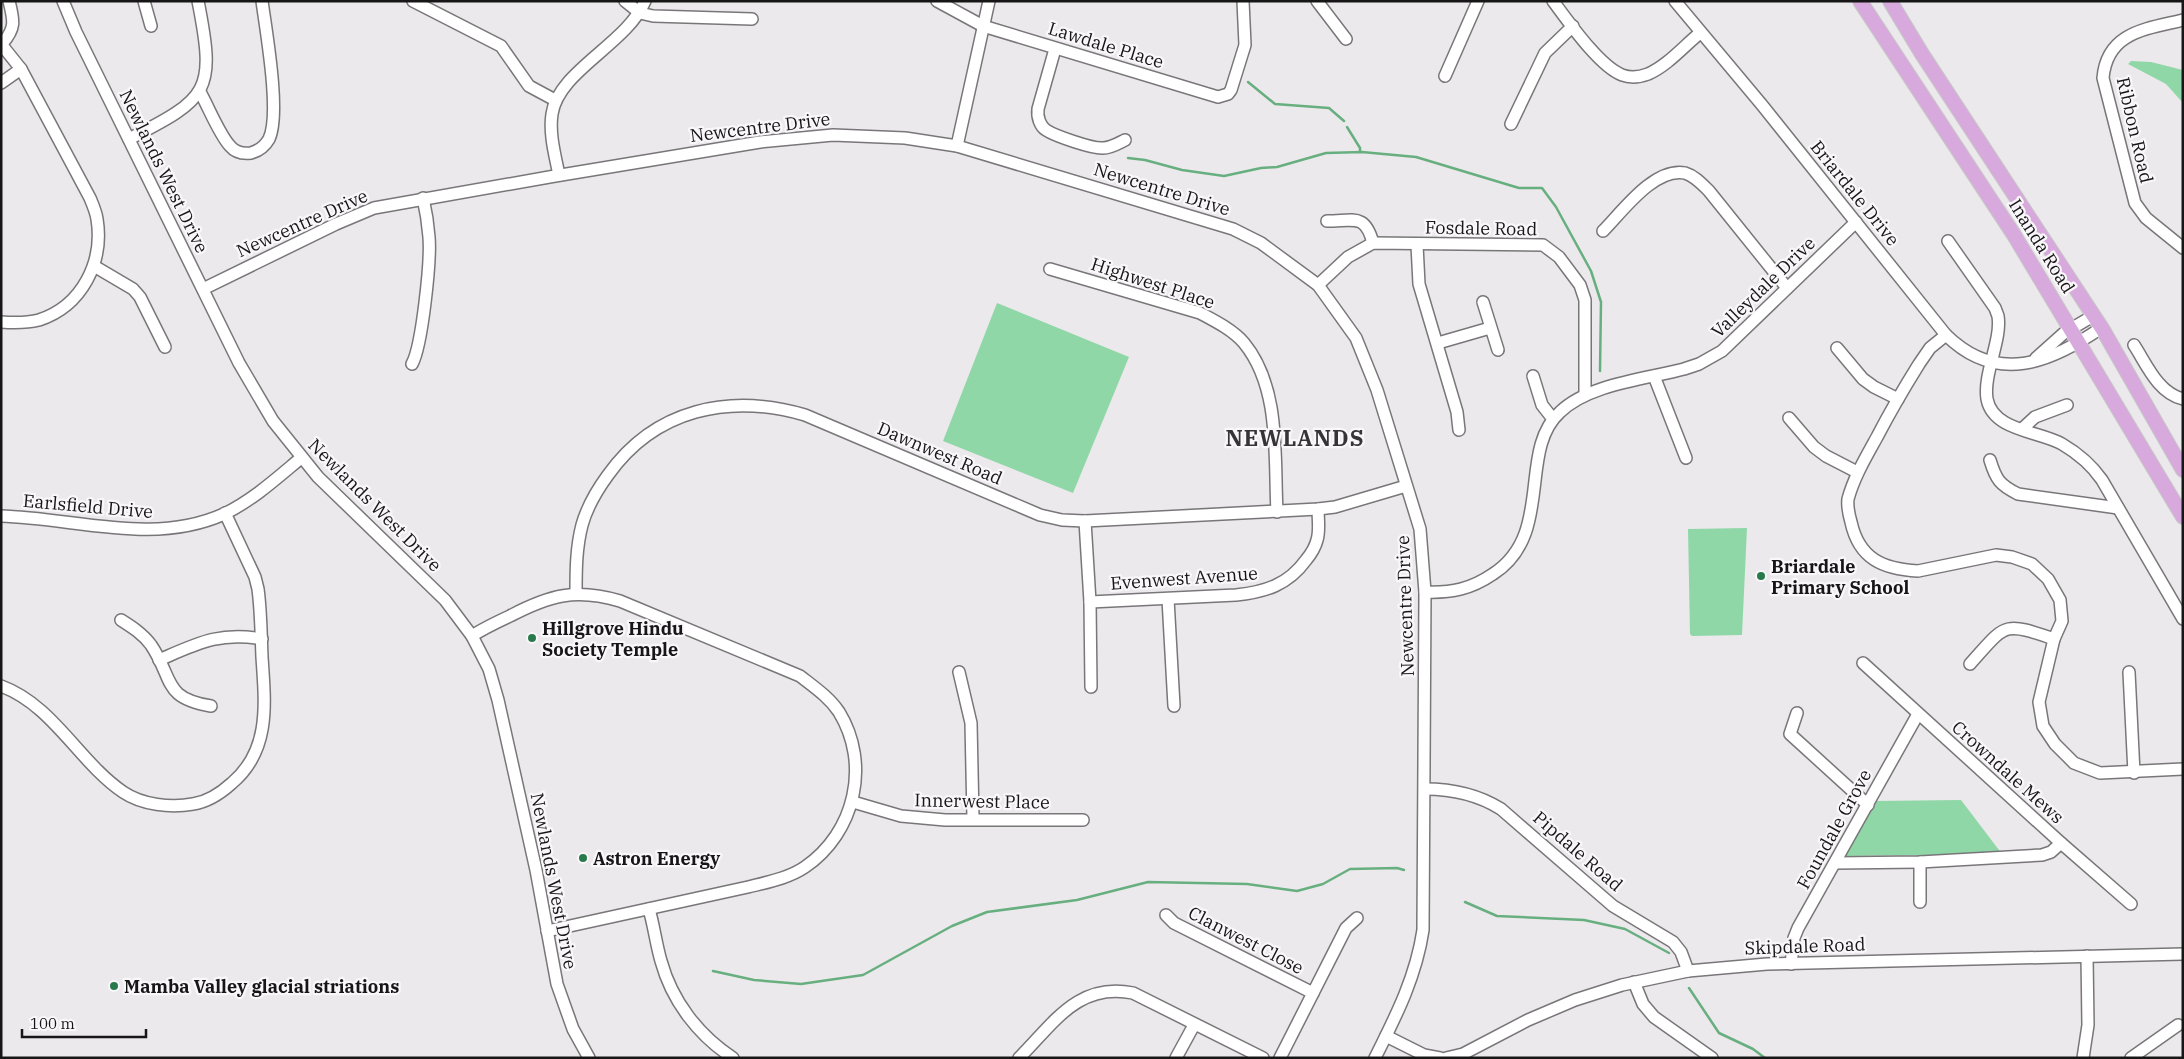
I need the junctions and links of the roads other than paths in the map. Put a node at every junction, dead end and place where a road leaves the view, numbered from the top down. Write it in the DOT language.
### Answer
graph roads {
  1 [pos="9,1"];
  2 [pos="63,1"];
  3 [pos="144,1"];
  4 [pos="198,1"];
  5 [pos="262,1"];
  6 [pos="414,1"];
  7 [pos="625,1"];
  8 [pos="645,1"];
  9 [pos="936,1"];
  10 [pos="989,1"];
  11 [pos="1243,1"];
  12 [pos="1317,1"];
  13 [pos="1478,1"];
  14 [pos="1553,1"];
  15 [pos="1675,1"];
  16 [pos="1860,1"];
  17 [pos="1890,1"];
  18 [pos="640,13"];
  19 [pos="752,19"];
  20 [pos="2183,20"];
  21 [pos="151,26"];
  22 [pos="983,26"];
  23 [pos="1572,26"];
  24 [pos="1700,33"];
  25 [pos="1346,39"];
  26 [pos="2,44"];
  27 [pos="1055,49"];
  28 [pos="21,69"];
  29 [pos="1445,76"];
  30 [pos="1,83"];
  31 [pos="200,92"];
  32 [pos="555,100"];
  33 [pos="1511,124"];
  34 [pos="129,139"];
  35 [pos="1125,140"];
  36 [pos="957,146"];
  37 [pos="559,175"];
  38 [pos="423,198"];
  39 [pos="1327,221"];
  40 [pos="1856,222"];
  41 [pos="1603,231"];
  42 [pos="1948,240"];
  43 [pos="1373,243"];
  44 [pos="1417,245"];
  45 [pos="2183,248"];
  46 [pos="94,266"];
  47 [pos="1050,268"];
  48 [pos="1318,285"];
  49 [pos="1787,288"];
  50 [pos="203,289"];
  51 [pos="1483,302"];
  52 [pos="1,322"];
  53 [pos="2097,322"];
  54 [pos="1490,328"];
  55 [pos="2071,329"];
  56 [pos="1946,335"];
  57 [pos="1438,343"];
  58 [pos="2079,343"];
  59 [pos="2134,345"];
  60 [pos="165,347"];
  61 [pos="1837,348"];
  62 [pos="1498,350"];
  63 [pos="2032,361"];
  64 [pos="1991,362"];
  65 [pos="412,364"];
  66 [pos="1532,376"];
  67 [pos="1654,376"];
  68 [pos="1585,395"];
  69 [pos="1898,399"];
  70 [pos="2183,399"];
  71 [pos="2067,405"];
  72 [pos="1789,418"];
  73 [pos="1553,419"];
  74 [pos="2022,429"];
  75 [pos="1459,430"];
  76 [pos="301,458"];
  77 [pos="1686,458"];
  78 [pos="1990,460"];
  79 [pos="2183,470"];
  80 [pos="1857,472"];
  81 [pos="1406,486"];
  82 [pos="2118,508"];
  83 [pos="1318,509"];
  84 [pos="1277,512"];
  85 [pos="225,513"];
  86 [pos="1,516"];
  87 [pos="2183,517"];
  88 [pos="1085,521"];
  89 [pos="1425,592"];
  90 [pos="576,594"];
  91 [pos="1168,599"];
  92 [pos="1090,602"];
  93 [pos="2183,619"];
  94 [pos="121,620"];
  95 [pos="472,636"];
  96 [pos="262,639"];
  97 [pos="2054,639"];
  98 [pos="159,660"];
  99 [pos="1863,663"];
  100 [pos="1970,664"];
  101 [pos="959,672"];
  102 [pos="2129,672"];
  103 [pos="1,686"];
  104 [pos="1091,686"];
  105 [pos="212,706"];
  106 [pos="1174,706"];
  107 [pos="1796,714"];
  108 [pos="1918,714"];
  109 [pos="2183,769"];
  110 [pos="2134,772"];
  111 [pos="1425,789"];
  112 [pos="853,802"];
  113 [pos="1868,804"];
  114 [pos="973,818"];
  115 [pos="1082,820"];
  116 [pos="2061,843"];
  117 [pos="1920,862"];
  118 [pos="1835,863"];
  119 [pos="1920,902"];
  120 [pos="2131,904"];
  121 [pos="649,909"];
  122 [pos="1166,915"];
  123 [pos="1357,918"];
  124 [pos="547,932"];
  125 [pos="2183,954"];
  126 [pos="2087,956"];
  127 [pos="1791,964"];
  128 [pos="1688,971"];
  129 [pos="1634,982"];
  130 [pos="1313,993"];
  131 [pos="2178,1024"];
  132 [pos="1194,1025"];
  133 [pos="1386,1036"];
  134 [pos="589,1058"];
  135 [pos="733,1058"];
  136 [pos="1020,1058"];
  137 [pos="1176,1058"];
  138 [pos="1263,1058"];
  139 [pos="1280,1058"];
  140 [pos="1375,1058"];
  141 [pos="1440,1058"];
  142 [pos="1446,1058"];
  143 [pos="1712,1058"];
  144 [pos="2083,1058"];
  145 [pos="2131,1058"];
  1 -- 26 [label="street"];
  2 -- 34 [label="street, Newlands West Drive"];
  3 -- 21 [label="street"];
  4 -- 31 [label="street"];
  5 -- 31 [label="street"];
  6 -- 32 [label="street"];
  7 -- 18 [label="street"];
  8 -- 18 [label="street"];
  9 -- 22 [label="street, Lawdale Place"];
  10 -- 22 [label="street"];
  11 -- 27 [label="street, Lawdale Place"];
  12 -- 25 [label="street"];
  13 -- 29 [label="street"];
  14 -- 23 [label="street"];
  15 -- 24 [label="street, Briardale Drive"];
  16 -- 55 [label="main road, Inanda Road"];
  17 -- 53 [label="main road, Inanda Road"];
  18 -- 19 [label="street"];
  18 -- 32 [label="street"];
  20 -- 45 [label="street, Ribbon Road"];
  22 -- 27 [label="street, Lawdale Place"];
  22 -- 36 [label="street"];
  23 -- 24 [label="street"];
  23 -- 33 [label="street"];
  24 -- 40 [label="street, Briardale Drive"];
  26 -- 28 [label="street"];
  27 -- 35 [label="street"];
  28 -- 30 [label="street"];
  28 -- 46 [label="street"];
  31 -- 34 [label="street"];
  32 -- 37 [label="street"];
  34 -- 50 [label="street, Newlands West Drive"];
  36 -- 37 [label="street, Newcentre Drive"];
  36 -- 48 [label="street, Newcentre Drive"];
  37 -- 38 [label="street, Newcentre Drive"];
  38 -- 50 [label="street, Newcentre Drive"];
  38 -- 65 [label="street"];
  39 -- 43 [label="street"];
  40 -- 49 [label="street, Valleydale Drive"];
  40 -- 56 [label="street, Briardale Drive"];
  41 -- 49 [label="street"];
  42 -- 64 [label="street"];
  43 -- 44 [label="street, Fosdale Road"];
  43 -- 48 [label="street"];
  44 -- 57 [label="street"];
  44 -- 68 [label="street, Fosdale Road"];
  46 -- 52 [label="street"];
  46 -- 60 [label="street"];
  47 -- 84 [label="street, Highwest Place"];
  48 -- 81 [label="street, Newcentre Drive"];
  49 -- 67 [label="street, Valleydale Drive"];
  50 -- 76 [label="street, Newlands West Drive"];
  51 -- 54 [label="street"];
  53 -- 55 [label="street"];
  53 -- 58 [label="street, Briardale Drive"];
  53 -- 79 [label="main road, Inanda Road"];
  54 -- 57 [label="street"];
  54 -- 62 [label="street"];
  55 -- 58 [label="main road, Inanda Road"];
  55 -- 63 [label="street"];
  56 -- 64 [label="street, Briardale Drive"];
  56 -- 69 [label="street"];
  57 -- 75 [label="street"];
  58 -- 63 [label="street, Briardale Drive"];
  58 -- 87 [label="main road, Inanda Road"];
  59 -- 70 [label="street"];
  61 -- 69 [label="street"];
  63 -- 64 [label="street, Briardale Drive"];
  64 -- 74 [label="street"];
  66 -- 73 [label="street"];
  67 -- 68 [label="street, Valleydale Drive"];
  67 -- 77 [label="street"];
  68 -- 73 [label="street, Valleydale Drive"];
  69 -- 80 [label="street"];
  71 -- 74 [label="street"];
  72 -- 80 [label="street"];
  73 -- 89 [label="street, Valleydale Drive"];
  74 -- 82 [label="street"];
  76 -- 85 [label="street, Earlsfield Drive"];
  76 -- 95 [label="street, Newlands West Drive"];
  78 -- 82 [label="street"];
  80 -- 97 [label="street"];
  81 -- 83 [label="street, Dawnwest Road"];
  81 -- 89 [label="street, Newcentre Drive"];
  82 -- 93 [label="street"];
  83 -- 84 [label="street, Dawnwest Road"];
  83 -- 91 [label="street, Evenwest Avenue"];
  84 -- 88 [label="street, Dawnwest Road"];
  85 -- 86 [label="street, Earlsfield Drive"];
  85 -- 96 [label="street"];
  88 -- 90 [label="street, Dawnwest Road"];
  88 -- 92 [label="street"];
  89 -- 111 [label="street, Newcentre Drive"];
  90 -- 95 [label="street"];
  90 -- 112 [label="street"];
  91 -- 92 [label="street, Evenwest Avenue"];
  91 -- 106 [label="street"];
  92 -- 104 [label="street"];
  94 -- 98 [label="street"];
  95 -- 124 [label="street, Newlands West Drive"];
  96 -- 98 [label="street"];
  96 -- 103 [label="street"];
  97 -- 100 [label="street"];
  97 -- 110 [label="street"];
  98 -- 105 [label="street"];
  99 -- 108 [label="street, Crowndale Mews"];
  101 -- 114 [label="street"];
  102 -- 110 [label="street"];
  107 -- 113 [label="street"];
  108 -- 113 [label="street, Foundale Grove"];
  108 -- 116 [label="street, Crowndale Mews"];
  109 -- 110 [label="street"];
  111 -- 128 [label="street, Pipdale Road"];
  111 -- 133 [label="street, Newcentre Drive"];
  112 -- 114 [label="street, Innerwest Place"];
  112 -- 121 [label="street"];
  113 -- 118 [label="street, Foundale Grove"];
  114 -- 115 [label="street, Innerwest Place"];
  116 -- 117 [label="street"];
  116 -- 120 [label="street, Crowndale Mews"];
  117 -- 118 [label="street"];
  117 -- 119 [label="street"];
  118 -- 127 [label="street, Foundale Grove"];
  121 -- 124 [label="street"];
  121 -- 135 [label="street"];
  122 -- 130 [label="street, Clanwest Close"];
  123 -- 130 [label="street"];
  124 -- 134 [label="street, Newlands West Drive"];
  125 -- 126 [label="street, Skipdale Road"];
  126 -- 127 [label="street, Skipdale Road"];
  126 -- 144 [label="street"];
  127 -- 128 [label="street, Skipdale Road"];
  128 -- 129 [label="street, Skipdale Road"];
  129 -- 142 [label="street, Skipdale Road"];
  129 -- 143 [label="street"];
  130 -- 139 [label="street"];
  131 -- 145 [label="street"];
  132 -- 136 [label="street"];
  132 -- 137 [label="street"];
  132 -- 138 [label="street"];
  133 -- 140 [label="street, Newcentre Drive"];
  133 -- 141 [label="street"];
}
